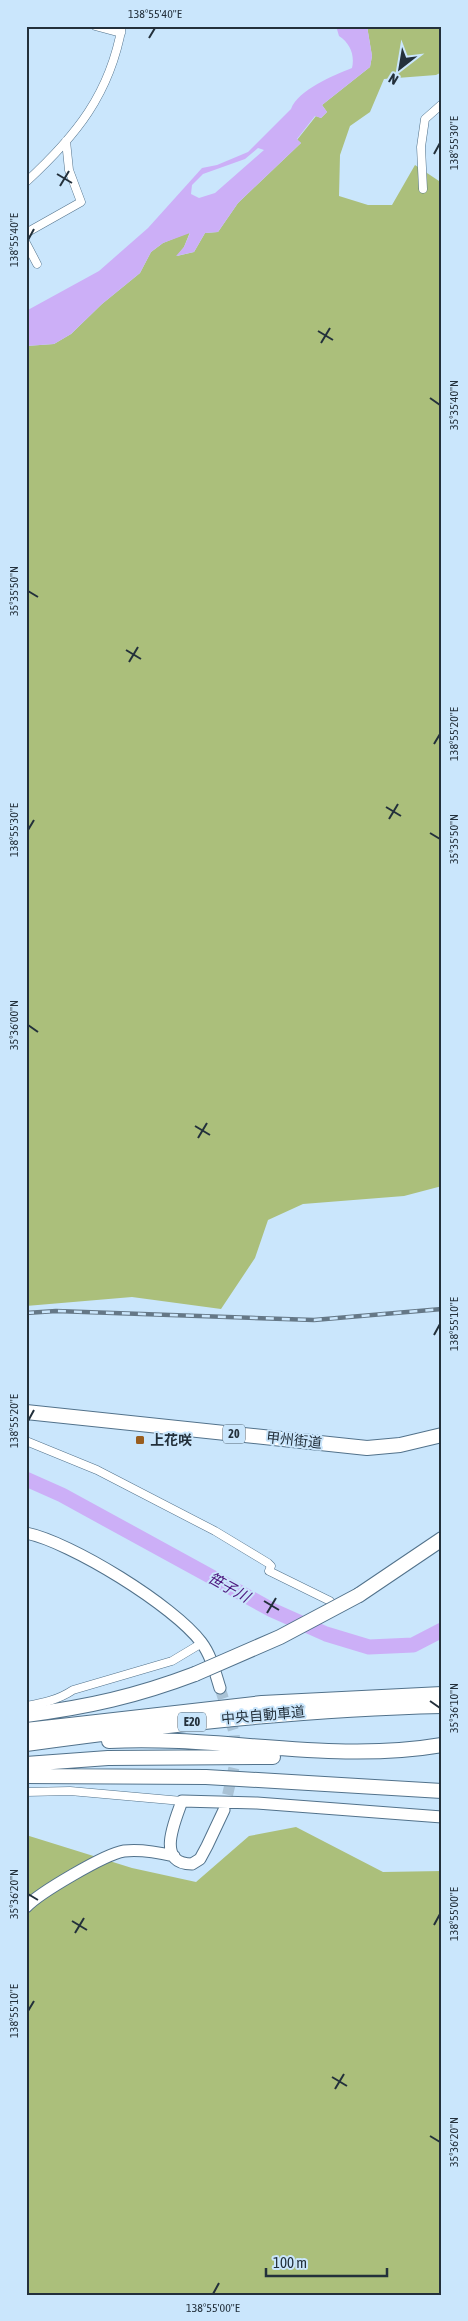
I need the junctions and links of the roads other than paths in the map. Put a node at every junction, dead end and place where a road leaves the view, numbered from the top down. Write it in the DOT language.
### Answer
graph roads {
  1 [pos="95,26"];
  2 [pos="121,30"];
  3 [pos="442,104"];
  4 [pos="66,141"];
  5 [pos="26,182"];
  6 [pos="423,189"];
  7 [pos="26,233"];
  8 [pos="26,243"];
  9 [pos="37,264"];
  10 [pos="26,1412"];
  11 [pos="442,1435"];
  12 [pos="26,1441"];
  13 [pos="28,1535"];
  14 [pos="442,1539"];
  15 [pos="330,1601"];
  16 [pos="202,1643"];
  17 [pos="220,1688"];
  18 [pos="442,1694"];
  19 [pos="358,1702"];
  20 [pos="26,1706"];
  21 [pos="442,1706"];
  22 [pos="26,1715"];
  23 [pos="26,1730"];
  24 [pos="26,1744"];
  25 [pos="442,1745"];
  26 [pos="26,1748"];
  27 [pos="414,1750"];
  28 [pos="26,1764"];
  29 [pos="26,1776"];
  30 [pos="442,1791"];
  31 [pos="26,1792"];
  32 [pos="182,1801"];
  33 [pos="224,1810"];
  34 [pos="442,1817"];
  35 [pos="174,1856"];
  36 [pos="26,1907"];
  1 -- 2 [label="street"];
  2 -- 4 [label="street"];
  3 -- 6 [label="street"];
  4 -- 5 [label="street"];
  4 -- 7 [label="street"];
  8 -- 9 [label="street"];
  10 -- 11 [label="highway, 甲州街道 / 20"];
  12 -- 15 [label="street"];
  13 -- 16 [label="street"];
  14 -- 22 [label="highway, bridge"];
  16 -- 17 [label="street"];
  16 -- 20 [label="street"];
  18 -- 19 [label="highway, 中央自動車道 / E20"];
  19 -- 21 [label="highway, 中央自動車道 / E20"];
  19 -- 23 [label="highway, 中央自動車道 / E20"];
  19 -- 24 [label="highway, 中央自動車道 / E20"];
  25 -- 27 [label="highway"];
  26 -- 27 [label="highway"];
  27 -- 28 [label="highway"];
  29 -- 30 [label="highway"];
  31 -- 32 [label="street"];
  32 -- 34 [label="street"];
  32 -- 35 [label="street"];
  33 -- 35 [label="street"];
  35 -- 36 [label="street"];
}
